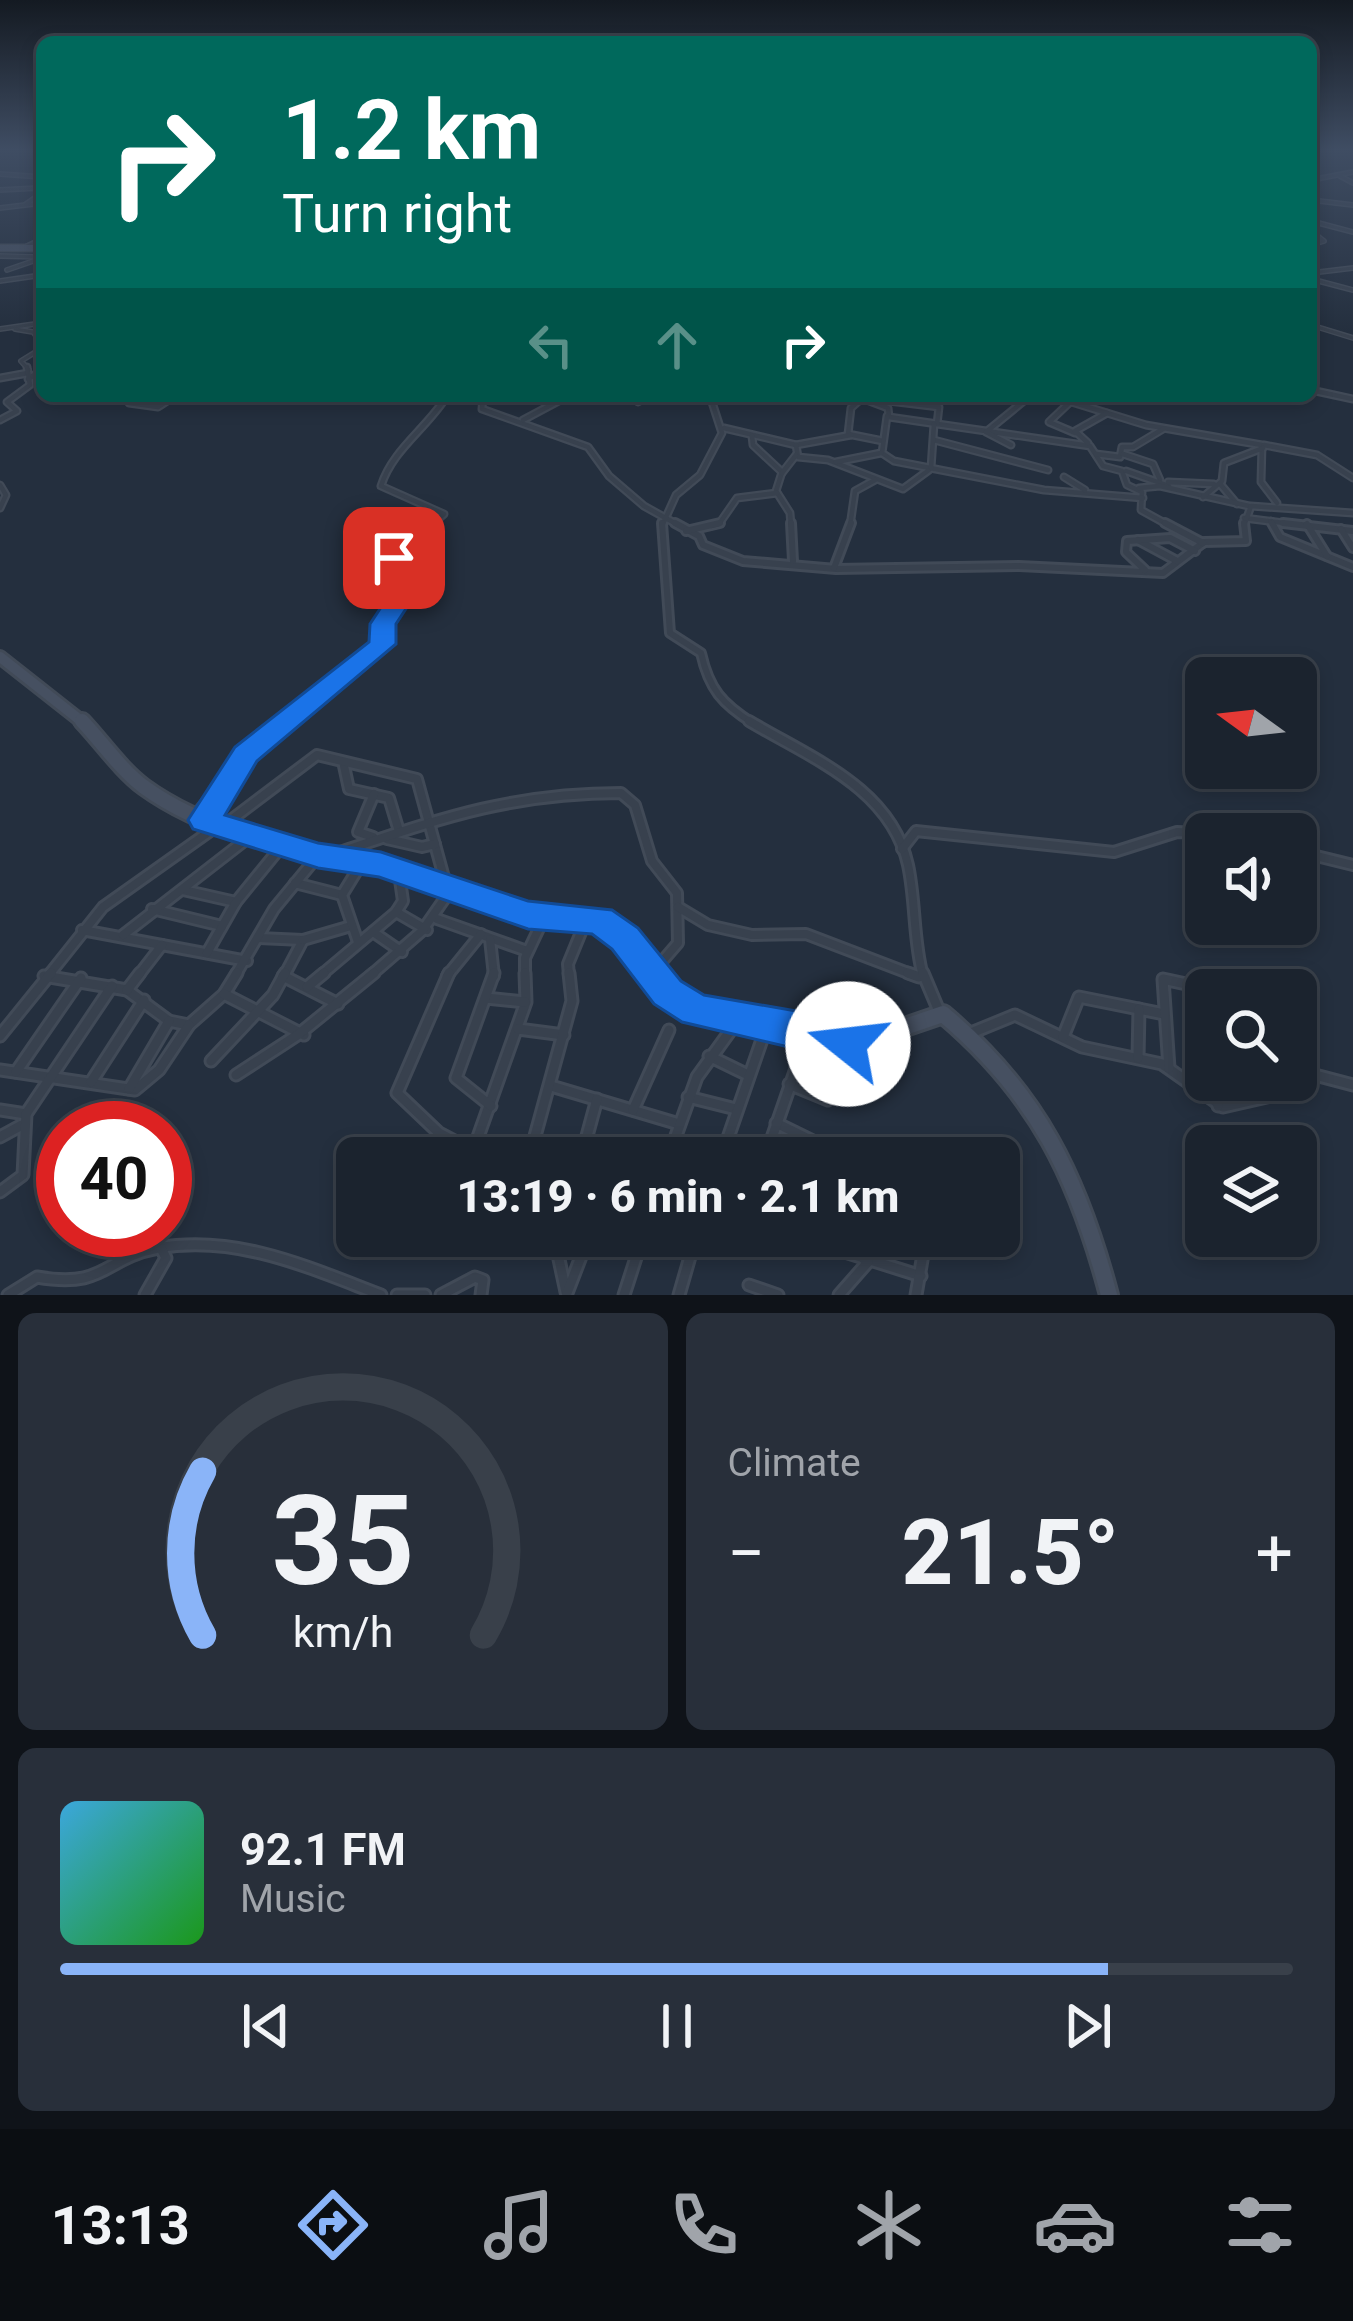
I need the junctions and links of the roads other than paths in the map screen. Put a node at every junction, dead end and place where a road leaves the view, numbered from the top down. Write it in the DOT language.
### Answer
graph roads {
  1 [pos="1317,223"];
  2 [pos="1353,232"];
  3 [pos="1317,235"];
  4 [pos="1332,236"];
  5 [pos="36,245"];
  6 [pos="0,250"];
  7 [pos="36,256"];
  8 [pos="36,260"];
  9 [pos="1353,268"];
  10 [pos="4,273"];
  11 [pos="36,275"];
  12 [pos="1317,275"];
  13 [pos="28,276"];
  14 [pos="1317,278"];
  15 [pos="1353,290"];
  16 [pos="36,324"];
  17 [pos="1317,324"];
  18 [pos="4,329"];
  19 [pos="36,336"];
  20 [pos="1353,338"];
  21 [pos="36,350"];
  22 [pos="36,375"];
  23 [pos="0,378"];
  24 [pos="31,380"];
  25 [pos="1317,391"];
  26 [pos="1353,399"];
  27 [pos="166,402"];
  28 [pos="443,402"];
  29 [pos="482,402"];
  30 [pos="557,402"];
  31 [pos="713,402"];
  32 [pos="855,402"];
  33 [pos="1022,402"];
  34 [pos="129,403"];
  35 [pos="1069,403"];
  36 [pos="888,405"];
  37 [pos="1107,413"];
  38 [pos="0,420"];
  39 [pos="521,421"];
  40 [pos="936,424"];
  41 [pos="1166,427"];
  42 [pos="724,428"];
  43 [pos="987,430"];
  44 [pos="1075,433"];
  45 [pos="848,435"];
  46 [pos="752,436"];
  47 [pos="883,441"];
  48 [pos="935,441"];
  49 [pos="796,445"];
  50 [pos="1011,445"];
  51 [pos="1090,446"];
  52 [pos="1263,446"];
  53 [pos="1096,454"];
  54 [pos="1123,454"];
  55 [pos="796,455"];
  56 [pos="882,455"];
  57 [pos="832,462"];
  58 [pos="930,469"];
  59 [pos="1048,470"];
  60 [pos="1122,471"];
  61 [pos="782,473"];
  62 [pos="1064,477"];
  63 [pos="1353,478"];
  64 [pos="880,479"];
  65 [pos="1162,481"];
  66 [pos="1219,484"];
  67 [pos="0,485"];
  68 [pos="1136,488"];
  69 [pos="1175,491"];
  70 [pos="1087,492"];
  71 [pos="777,493"];
  72 [pos="1203,497"];
  73 [pos="1143,498"];
  74 [pos="1238,504"];
  75 [pos="1277,505"];
  76 [pos="1251,506"];
  77 [pos="0,508"];
  78 [pos="1353,513"];
  79 [pos="664,516"];
  80 [pos="1243,518"];
  81 [pos="1271,520"];
  82 [pos="1307,524"];
  83 [pos="1339,526"];
  84 [pos="686,531"];
  85 [pos="1353,531"];
  86 [pos="1135,538"];
  87 [pos="1203,543"];
  88 [pos="1353,548"];
  89 [pos="1195,551"];
  90 [pos="1327,556"];
  91 [pos="793,561"];
  92 [pos="1177,561"];
  93 [pos="1353,567"];
  94 [pos="834,568"];
  95 [pos="1146,572"];
  96 [pos="0,657"];
  97 [pos="343,763"];
  98 [pos="374,794"];
  99 [pos="429,819"];
  100 [pos="209,822"];
  101 [pos="1185,832"];
  102 [pos="250,836"];
  103 [pos="400,836"];
  104 [pos="374,837"];
  105 [pos="436,844"];
  106 [pos="282,845"];
  107 [pos="902,849"];
  108 [pos="323,856"];
  109 [pos="1317,856"];
  110 [pos="363,862"];
  111 [pos="1353,865"];
  112 [pos="398,869"];
  113 [pos="295,884"];
  114 [pos="449,886"];
  115 [pos="183,890"];
  116 [pos="342,895"];
  117 [pos="236,902"];
  118 [pos="678,907"];
  119 [pos="152,909"];
  120 [pos="396,912"];
  121 [pos="545,916"];
  122 [pos="589,916"];
  123 [pos="437,919"];
  124 [pos="222,926"];
  125 [pos="351,926"];
  126 [pos="82,930"];
  127 [pos="427,930"];
  128 [pos="373,932"];
  129 [pos="123,935"];
  130 [pos="486,937"];
  131 [pos="259,938"];
  132 [pos="303,940"];
  133 [pos="358,942"];
  134 [pos="162,945"];
  135 [pos="527,951"];
  136 [pos="403,952"];
  137 [pos="207,953"];
  138 [pos="247,961"];
  139 [pos="651,975"];
  140 [pos="44,976"];
  141 [pos="283,976"];
  142 [pos="919,977"];
  143 [pos="81,978"];
  144 [pos="1185,984"];
  145 [pos="112,986"];
  146 [pos="308,987"];
  147 [pos="127,990"];
  148 [pos="224,994"];
  149 [pos="486,998"];
  150 [pos="144,1000"];
  151 [pos="526,1002"];
  152 [pos="338,1004"];
  153 [pos="1139,1009"];
  154 [pos="258,1012"];
  155 [pos="941,1014"];
  156 [pos="1164,1014"];
  157 [pos="740,1019"];
  158 [pos="170,1022"];
  159 [pos="768,1023"];
  160 [pos="189,1025"];
  161 [pos="518,1029"];
  162 [pos="669,1030"];
  163 [pos="968,1033"];
  164 [pos="304,1035"];
  165 [pos="564,1035"];
  166 [pos="0,1036"];
  167 [pos="1063,1037"];
  168 [pos="801,1054"];
  169 [pos="709,1057"];
  170 [pos="1138,1058"];
  171 [pos="211,1060"];
  172 [pos="842,1064"];
  173 [pos="1169,1068"];
  174 [pos="0,1070"];
  175 [pos="16,1072"];
  176 [pos="236,1075"];
  177 [pos="748,1076"];
  178 [pos="1317,1076"];
  179 [pos="53,1077"];
  180 [pos="91,1082"];
  181 [pos="790,1084"];
  182 [pos="1353,1085"];
  183 [pos="551,1087"];
  184 [pos="129,1089"];
  185 [pos="688,1097"];
  186 [pos="597,1099"];
  187 [pos="1217,1101"];
  188 [pos="1244,1101"];
  189 [pos="491,1106"];
  190 [pos="1218,1106"];
  191 [pos="736,1109"];
  192 [pos="0,1110"];
  193 [pos="633,1110"];
  194 [pos="24,1120"];
  195 [pos="679,1124"];
  196 [pos="776,1124"];
  197 [pos="0,1137"];
  198 [pos="536,1137"];
  199 [pos="587,1137"];
  200 [pos="675,1137"];
  201 [pos="727,1137"];
  202 [pos="772,1137"];
  203 [pos="803,1137"];
  204 [pos="0,1192"];
  205 [pos="192,1248"];
  206 [pos="140,1257"];
  207 [pos="166,1257"];
  208 [pos="559,1257"];
  209 [pos="581,1257"];
  210 [pos="637,1257"];
  211 [pos="691,1257"];
  212 [pos="859,1257"];
  213 [pos="867,1257"];
  214 [pos="923,1257"];
  215 [pos="867,1260"];
  216 [pos="921,1276"];
  217 [pos="749,1285"];
  218 [pos="14,1293"];
  219 [pos="567,1294"];
  220 [pos="681,1294"];
  221 [pos="145,1295"];
  222 [pos="381,1295"];
  223 [pos="397,1295"];
  224 [pos="425,1295"];
  225 [pos="441,1295"];
  226 [pos="481,1295"];
  227 [pos="624,1295"];
  228 [pos="778,1295"];
  229 [pos="838,1295"];
  230 [pos="916,1295"];
  231 [pos="1109,1295"];
  1 -- 2 [label="street"];
  3 -- 4 [label="street"];
  5 -- 6 [label="street"];
  6 -- 7 [label="street"];
  8 -- 10 [label="street"];
  9 -- 12 [label="street"];
  10 -- 13 [label="street"];
  10 -- 13 [label="street"];
  11 -- 13 [label="street"];
  14 -- 15 [label="street"];
  16 -- 18 [label="street"];
  17 -- 20 [label="street"];
  18 -- 19 [label="street"];
  21 -- 24 [label="street"];
  22 -- 24 [label="street"];
  23 -- 24 [label="street"];
  24 -- 38 [label="street"];
  25 -- 26 [label="street"];
  27 -- 34 [label="street"];
  28 -- 100 [label="street"];
  29 -- 39 [label="street"];
  30 -- 39 [label="street"];
  31 -- 42 [label="street"];
  32 -- 45 [label="street"];
  33 -- 43 [label="street"];
  35 -- 37 [label="street"];
  35 -- 44 [label="street"];
  36 -- 40 [label="street"];
  36 -- 40 [label="street"];
  36 -- 47 [label="street"];
  37 -- 41 [label="street"];
  37 -- 44 [label="street"];
  39 -- 79 [label="street"];
  40 -- 43 [label="street"];
  40 -- 48 [label="street"];
  41 -- 52 [label="street"];
  41 -- 54 [label="street"];
  42 -- 46 [label="street"];
  42 -- 79 [label="street"];
  43 -- 50 [label="street"];
  43 -- 51 [label="street"];
  44 -- 51 [label="street"];
  45 -- 47 [label="street"];
  45 -- 49 [label="street"];
  46 -- 49 [label="street"];
  46 -- 61 [label="street"];
  47 -- 56 [label="street"];
  48 -- 58 [label="street"];
  48 -- 59 [label="street"];
  49 -- 55 [label="street"];
  51 -- 53 [label="street"];
  52 -- 63 [label="street"];
  52 -- 66 [label="street"];
  52 -- 75 [label="street"];
  53 -- 54 [label="street"];
  53 -- 60 [label="street"];
  54 -- 65 [label="street"];
  55 -- 57 [label="street"];
  55 -- 61 [label="street"];
  56 -- 57 [label="street"];
  56 -- 58 [label="street"];
  57 -- 64 [label="street"];
  58 -- 64 [label="street"];
  58 -- 70 [label="street"];
  60 -- 65 [label="street"];
  60 -- 68 [label="street"];
  61 -- 71 [label="street"];
  62 -- 70 [label="street"];
  64 -- 94 [label="street"];
  65 -- 66 [label="street"];
  65 -- 69 [label="street"];
  66 -- 72 [label="street"];
  66 -- 74 [label="street"];
  67 -- 77 [label="street"];
  68 -- 69 [label="street"];
  68 -- 73 [label="street"];
  69 -- 72 [label="street"];
  70 -- 73 [label="street"];
  71 -- 84 [label="street"];
  71 -- 91 [label="street"];
  72 -- 74 [label="street"];
  73 -- 87 [label="street"];
  74 -- 76 [label="street"];
  75 -- 76 [label="street"];
  75 -- 78 [label="street"];
  76 -- 80 [label="street"];
  79 -- 84 [label="street"];
  79 -- 107 [label="street"];
  80 -- 81 [label="street"];
  80 -- 87 [label="street"];
  81 -- 82 [label="street"];
  81 -- 90 [label="street"];
  82 -- 83 [label="street"];
  82 -- 90 [label="street"];
  83 -- 85 [label="street"];
  83 -- 88 [label="street"];
  84 -- 91 [label="street"];
  86 -- 89 [label="street"];
  86 -- 92 [label="street"];
  86 -- 95 [label="street"];
  87 -- 89 [label="street"];
  89 -- 92 [label="street"];
  90 -- 93 [label="street"];
  91 -- 94 [label="street"];
  92 -- 95 [label="street"];
  94 -- 95 [label="street"];
  96 -- 100 [label="street"];
  97 -- 98 [label="street"];
  97 -- 99 [label="street"];
  97 -- 100 [label="street"];
  98 -- 103 [label="street"];
  98 -- 104 [label="street"];
  99 -- 103 [label="street"];
  99 -- 105 [label="street"];
  99 -- 118 [label="street"];
  100 -- 102 [label="street"];
  100 -- 126 [label="street"];
  101 -- 107 [label="street"];
  102 -- 106 [label="street"];
  102 -- 115 [label="street"];
  103 -- 104 [label="street"];
  103 -- 105 [label="street"];
  104 -- 108 [label="street"];
  105 -- 114 [label="street"];
  106 -- 108 [label="street"];
  106 -- 117 [label="street"];
  107 -- 142 [label="street"];
  108 -- 110 [label="street"];
  108 -- 113 [label="street"];
  109 -- 111 [label="street"];
  110 -- 112 [label="street"];
  110 -- 116 [label="street"];
  112 -- 114 [label="street"];
  112 -- 120 [label="street"];
  113 -- 116 [label="street"];
  113 -- 131 [label="street"];
  114 -- 121 [label="street"];
  114 -- 123 [label="street"];
  115 -- 117 [label="street"];
  115 -- 119 [label="street"];
  116 -- 125 [label="street"];
  117 -- 124 [label="street"];
  118 -- 139 [label="street"];
  118 -- 142 [label="street"];
  119 -- 124 [label="street"];
  119 -- 129 [label="street"];
  120 -- 127 [label="street"];
  120 -- 128 [label="street"];
  121 -- 122 [label="street"];
  121 -- 135 [label="street"];
  122 -- 139 [label="street"];
  122 -- 165 [label="street"];
  123 -- 127 [label="street"];
  123 -- 130 [label="street"];
  124 -- 137 [label="street"];
  125 -- 132 [label="street"];
  125 -- 133 [label="street"];
  126 -- 129 [label="street"];
  126 -- 140 [label="street"];
  127 -- 136 [label="street"];
  128 -- 133 [label="street"];
  128 -- 136 [label="street"];
  129 -- 134 [label="street"];
  130 -- 135 [label="street"];
  130 -- 149 [label="street"];
  130 -- 189 [label="street"];
  131 -- 132 [label="street"];
  131 -- 138 [label="street"];
  132 -- 141 [label="street"];
  133 -- 146 [label="street"];
  134 -- 137 [label="street"];
  134 -- 147 [label="street"];
  135 -- 151 [label="street"];
  136 -- 152 [label="street"];
  137 -- 138 [label="street"];
  138 -- 148 [label="street"];
  139 -- 157 [label="street"];
  140 -- 143 [label="street"];
  140 -- 166 [label="street"];
  141 -- 146 [label="street"];
  141 -- 154 [label="street"];
  142 -- 155 [label="street"];
  143 -- 145 [label="street"];
  143 -- 175 [label="street"];
  144 -- 156 [label="street"];
  145 -- 147 [label="street"];
  145 -- 179 [label="street"];
  146 -- 152 [label="street"];
  147 -- 150 [label="street"];
  148 -- 154 [label="street"];
  148 -- 160 [label="street"];
  149 -- 151 [label="street"];
  149 -- 189 [label="street"];
  150 -- 158 [label="street"];
  150 -- 180 [label="street"];
  151 -- 161 [label="street"];
  152 -- 164 [label="street"];
  153 -- 156 [label="street"];
  153 -- 167 [label="street"];
  153 -- 170 [label="street"];
  154 -- 164 [label="street"];
  154 -- 171 [label="street"];
  155 -- 159 [label="street"];
  155 -- 163 [label="street"];
  156 -- 173 [label="street"];
  157 -- 159 [label="street"];
  157 -- 169 [label="street"];
  158 -- 160 [label="street"];
  158 -- 184 [label="street"];
  159 -- 177 [label="street"];
  160 -- 184 [label="street"];
  161 -- 165 [label="street"];
  161 -- 189 [label="street"];
  162 -- 193 [label="street"];
  163 -- 167 [label="street"];
  163 -- 231 [label="street"];
  164 -- 176 [label="street"];
  165 -- 183 [label="street"];
  167 -- 170 [label="street"];
  168 -- 181 [label="street"];
  169 -- 177 [label="street"];
  169 -- 185 [label="street"];
  170 -- 173 [label="street"];
  172 -- 181 [label="street"];
  173 -- 190 [label="street"];
  174 -- 175 [label="street"];
  175 -- 179 [label="street"];
  177 -- 191 [label="street"];
  178 -- 182 [label="street"];
  179 -- 180 [label="street"];
  179 -- 194 [label="street"];
  180 -- 184 [label="street"];
  181 -- 196 [label="street"];
  183 -- 186 [label="street"];
  183 -- 198 [label="street"];
  185 -- 191 [label="street"];
  185 -- 195 [label="street"];
  186 -- 193 [label="street"];
  186 -- 199 [label="street"];
  187 -- 190 [label="street"];
  188 -- 190 [label="street"];
  191 -- 201 [label="street"];
  192 -- 194 [label="street"];
  193 -- 195 [label="street"];
  194 -- 197 [label="street"];
  194 -- 204 [label="street"];
  195 -- 200 [label="street"];
  196 -- 202 [label="street"];
  196 -- 203 [label="street"];
  205 -- 222 [label="street"];
  206 -- 218 [label="street"];
  207 -- 221 [label="street"];
  208 -- 219 [label="street"];
  209 -- 219 [label="street"];
  210 -- 227 [label="street"];
  211 -- 220 [label="street"];
  212 -- 215 [label="street"];
  213 -- 215 [label="street"];
  214 -- 216 [label="street"];
  215 -- 216 [label="street"];
  215 -- 229 [label="street"];
  216 -- 230 [label="street"];
  217 -- 228 [label="street"];
  223 -- 224 [label="street"];
  225 -- 226 [label="street"];
}
